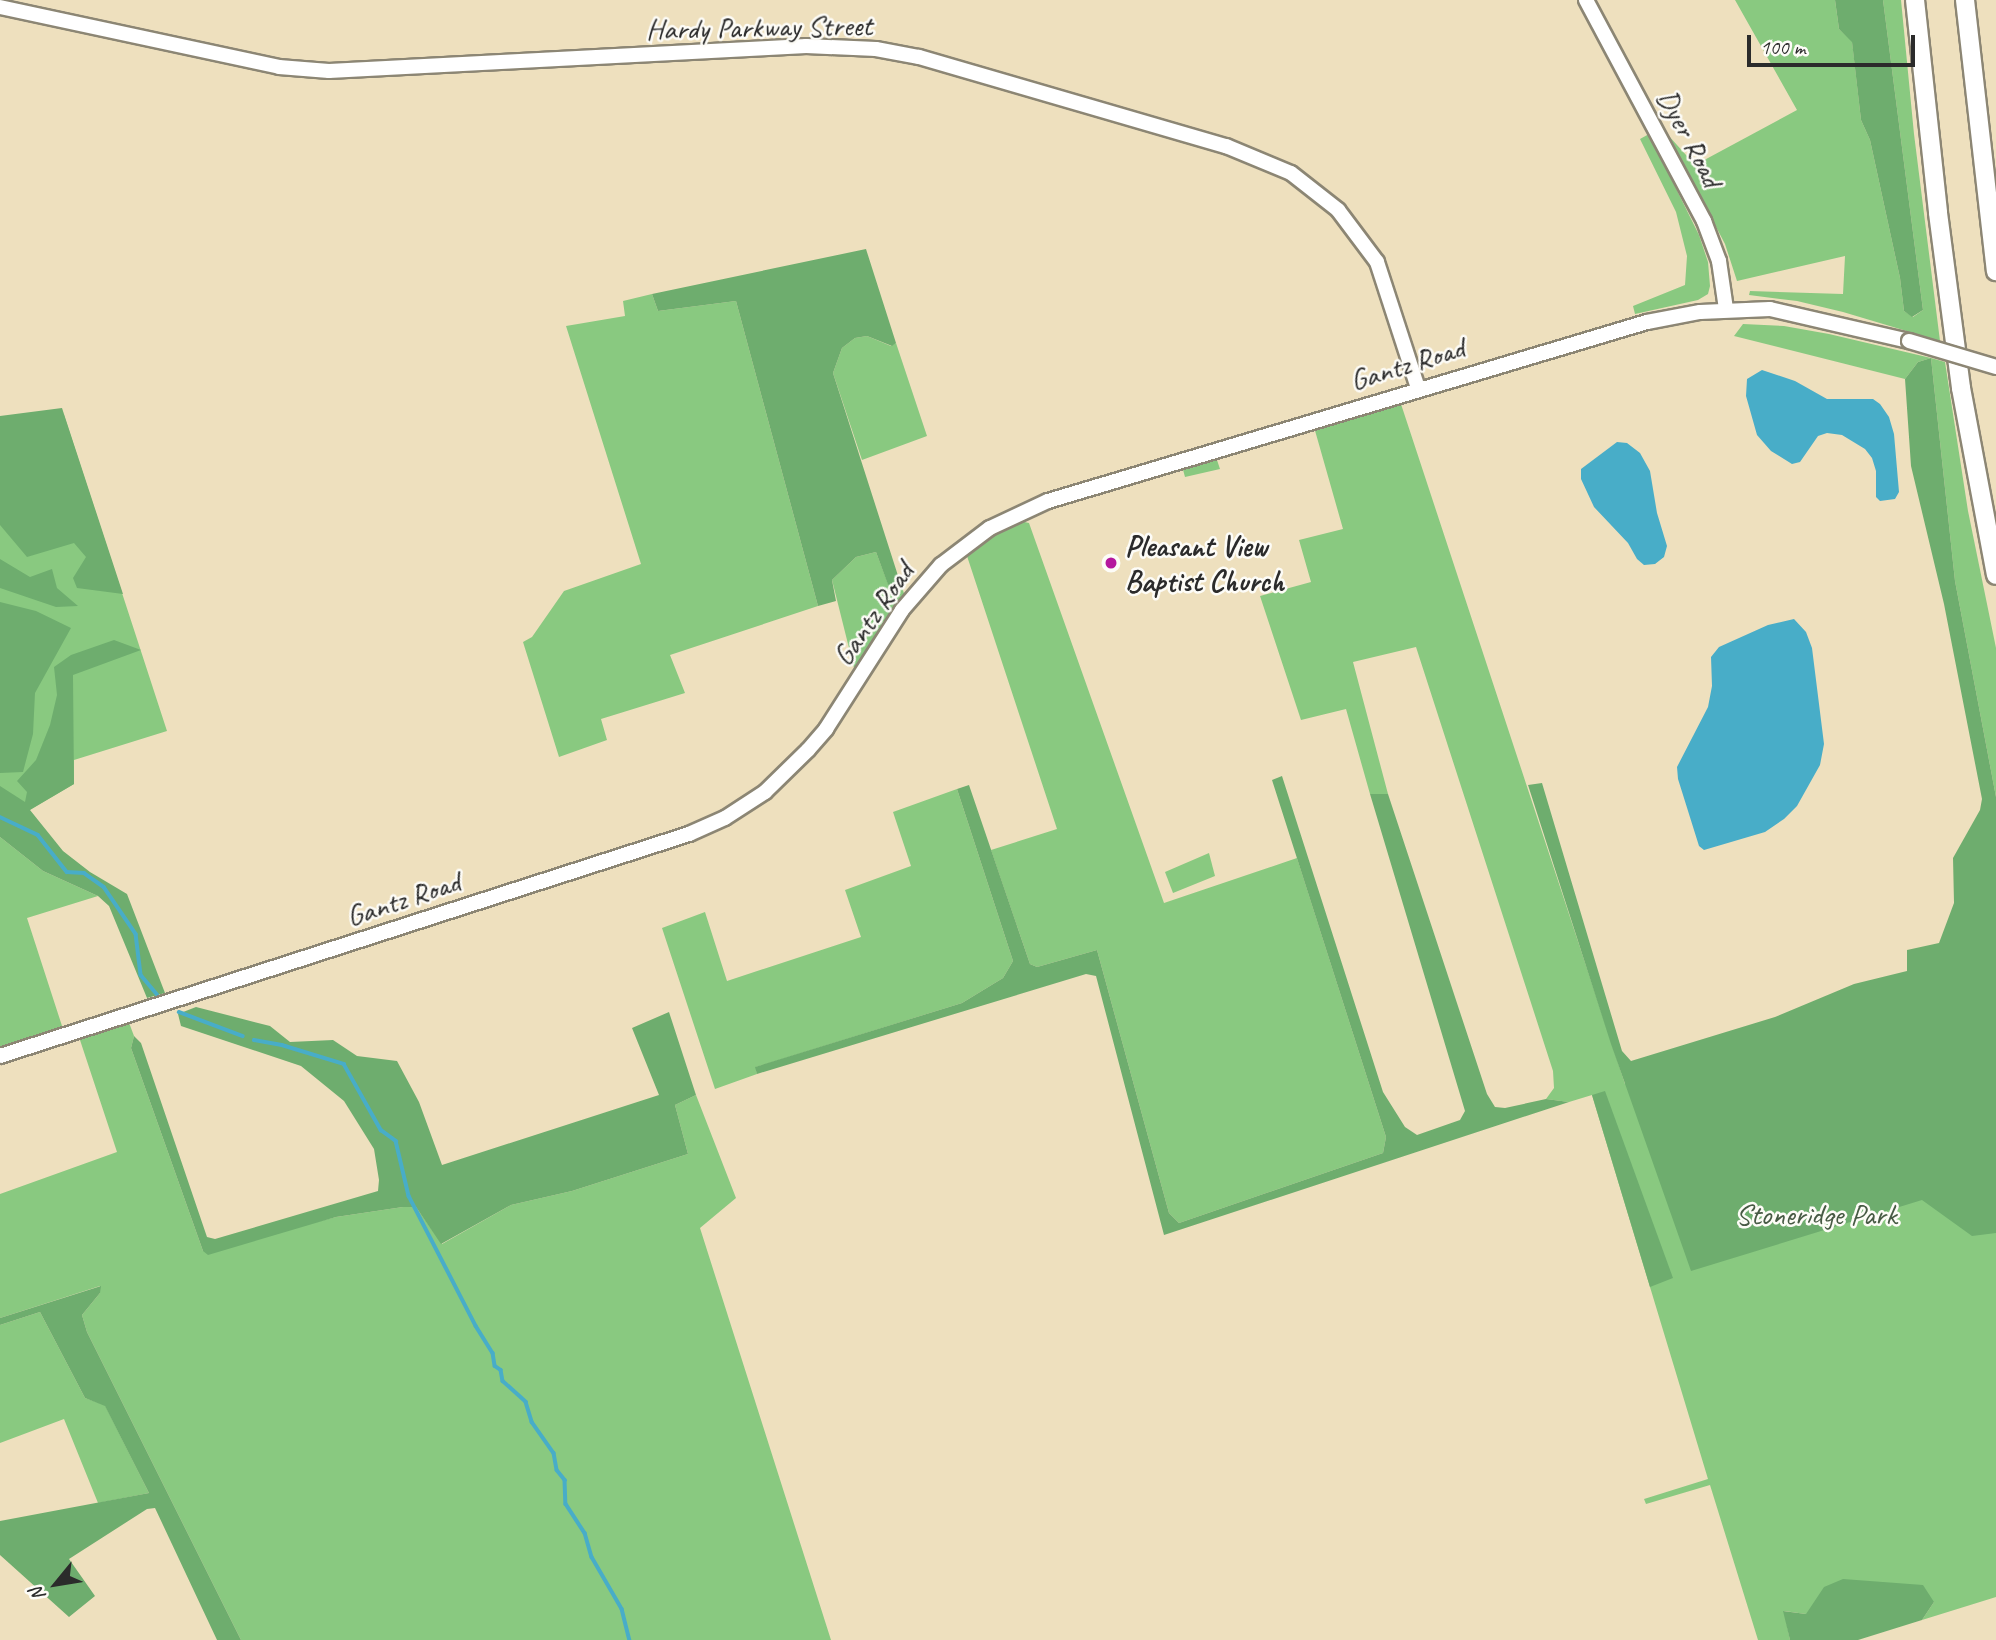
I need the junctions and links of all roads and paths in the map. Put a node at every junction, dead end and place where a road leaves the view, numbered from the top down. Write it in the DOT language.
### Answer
graph roads {
  1 [pos="1586,0"];
  2 [pos="1915,0"];
  3 [pos="1965,0"];
  4 [pos="0,7"];
  5 [pos="1996,271"];
  6 [pos="1726,309"];
  7 [pos="1996,367"];
  8 [pos="1418,388"];
  9 [pos="1996,575"];
  10 [pos="0,1056"];
  1 -- 6 [label="main road, Dyer Road"];
  2 -- 9 [label="highway"];
  3 -- 5 [label="highway"];
  4 -- 8 [label="main road, Hardy Parkway Street"];
  6 -- 7 [label="main road, Gantz Road, bridge"];
  6 -- 8 [label="main road, Gantz Road"];
  8 -- 10 [label="main road, Gantz Road"];
}
